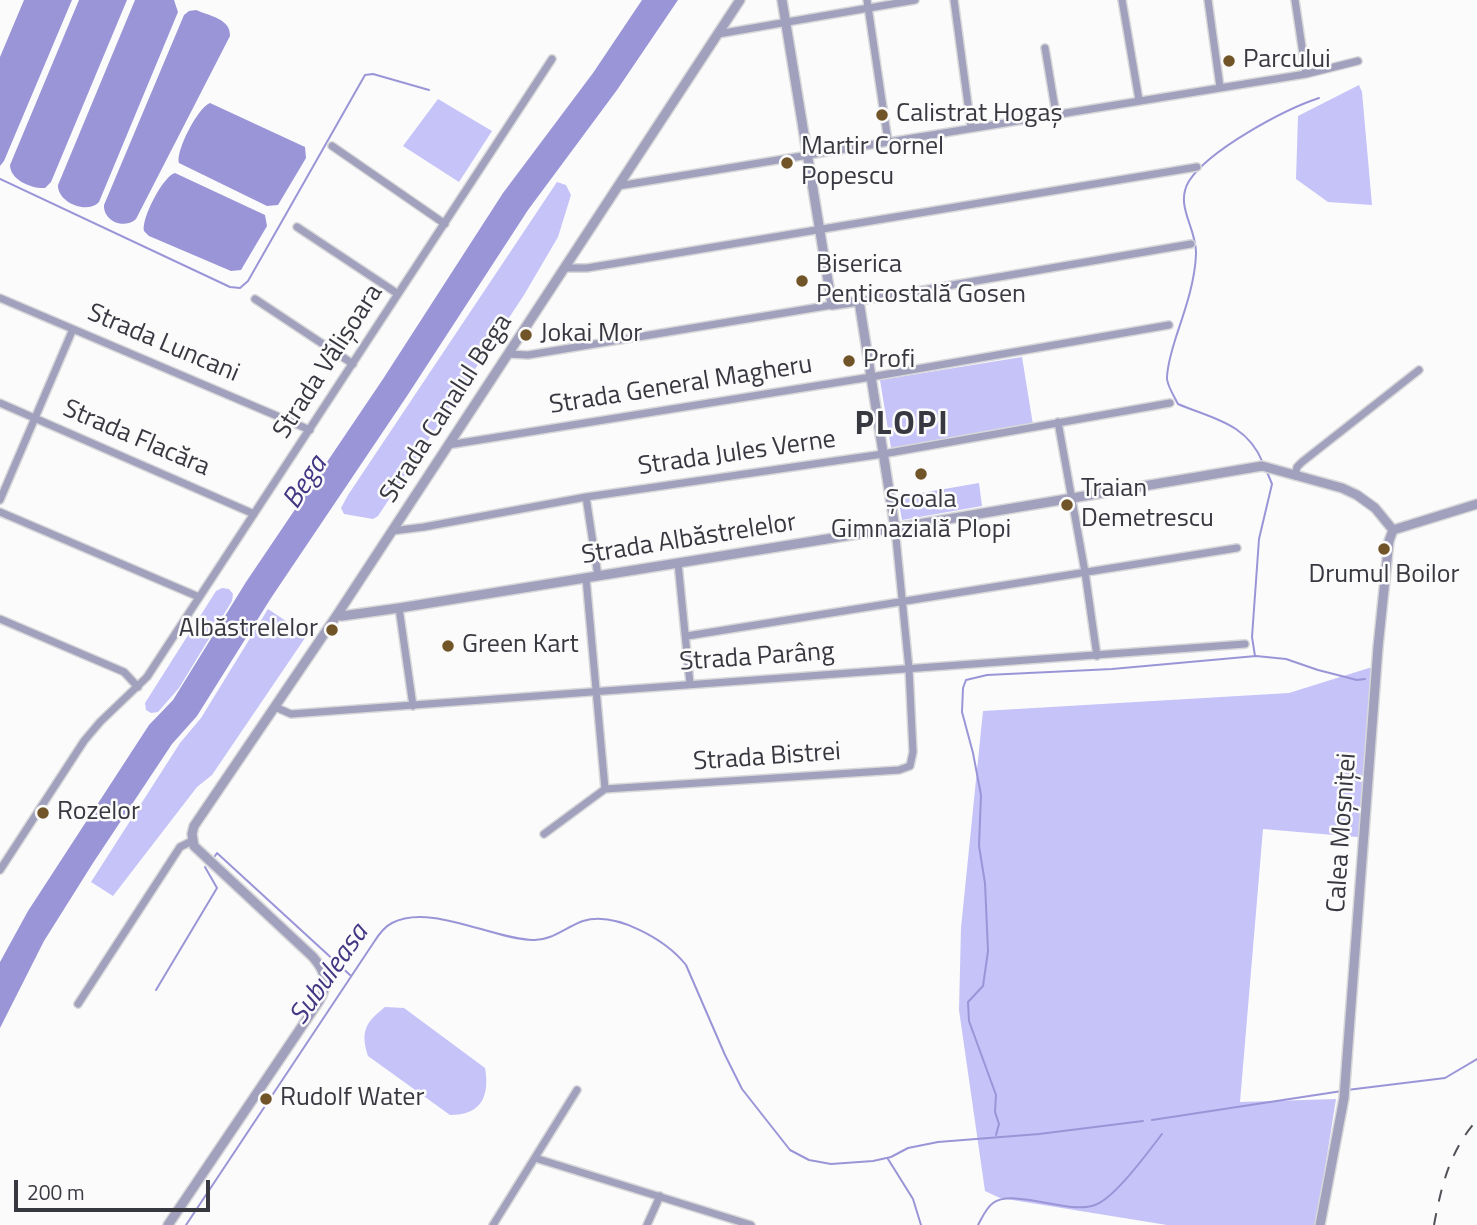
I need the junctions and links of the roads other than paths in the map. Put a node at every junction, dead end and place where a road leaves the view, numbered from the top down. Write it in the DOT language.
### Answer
graph roads {
  1 [pos="740,0"];
  2 [pos="782,0"];
  3 [pos="915,0"];
  4 [pos="954,0"];
  5 [pos="1122,0"];
  6 [pos="1208,0"];
  7 [pos="1295,0"];
  8 [pos="867,4"];
  9 [pos="786,23"];
  10 [pos="718,34"];
  11 [pos="1045,48"];
  12 [pos="552,59"];
  13 [pos="1358,61"];
  14 [pos="1306,74"];
  15 [pos="1220,87"];
  16 [pos="1139,100"];
  17 [pos="1056,114"];
  18 [pos="971,127"];
  19 [pos="888,141"];
  20 [pos="332,146"];
  21 [pos="808,156"];
  22 [pos="1197,167"];
  23 [pos="618,186"];
  24 [pos="445,224"];
  25 [pos="297,226"];
  26 [pos="820,230"];
  27 [pos="1191,244"];
  28 [pos="564,268"];
  29 [pos="398,295"];
  30 [pos="0,298"];
  31 [pos="254,299"];
  32 [pos="859,301"];
  33 [pos="832,305"];
  34 [pos="1169,325"];
  35 [pos="73,328"];
  36 [pos="508,354"];
  37 [pos="353,364"];
  38 [pos="1419,370"];
  39 [pos="871,377"];
  40 [pos="0,403"];
  41 [pos="1170,403"];
  42 [pos="35,418"];
  43 [pos="1058,422"];
  44 [pos="310,430"];
  45 [pos="448,445"];
  46 [pos="883,454"];
  47 [pos="1294,476"];
  48 [pos="586,498"];
  49 [pos="1072,498"];
  50 [pos="0,500"];
  51 [pos="1477,504"];
  52 [pos="0,512"];
  53 [pos="254,514"];
  54 [pos="895,528"];
  55 [pos="1394,530"];
  56 [pos="392,531"];
  57 [pos="1237,548"];
  58 [pos="678,563"];
  59 [pos="1085,572"];
  60 [pos="598,576"];
  61 [pos="586,578"];
  62 [pos="199,597"];
  63 [pos="902,603"];
  64 [pos="398,608"];
  65 [pos="337,615"];
  66 [pos="0,620"];
  67 [pos="687,636"];
  68 [pos="1245,644"];
  69 [pos="1097,656"];
  70 [pos="909,668"];
  71 [pos="690,684"];
  72 [pos="138,687"];
  73 [pos="598,691"];
  74 [pos="413,706"];
  75 [pos="275,707"];
  76 [pos="605,789"];
  77 [pos="544,834"];
  78 [pos="192,841"];
  79 [pos="0,870"];
  80 [pos="78,1004"];
  81 [pos="577,1090"];
  82 [pos="535,1158"];
  83 [pos="660,1196"];
  84 [pos="168,1225"];
  85 [pos="493,1225"];
  86 [pos="647,1225"];
  87 [pos="751,1225"];
  88 [pos="1320,1225"];
  1 -- 10 [label="street, Strada Canalul Bega"];
  2 -- 9 [label="street"];
  3 -- 8 [label="street"];
  4 -- 18 [label="street"];
  5 -- 16 [label="street"];
  6 -- 15 [label="street"];
  7 -- 14 [label="street"];
  8 -- 9 [label="street"];
  8 -- 19 [label="street"];
  9 -- 10 [label="street"];
  9 -- 21 [label="street"];
  10 -- 23 [label="street, Strada Canalul Bega"];
  11 -- 17 [label="street"];
  12 -- 24 [label="street, Strada Vălișoara"];
  13 -- 14 [label="street"];
  14 -- 15 [label="street"];
  15 -- 16 [label="street"];
  16 -- 17 [label="street"];
  17 -- 18 [label="street"];
  18 -- 19 [label="street"];
  19 -- 21 [label="street"];
  20 -- 24 [label="street"];
  21 -- 23 [label="street"];
  21 -- 26 [label="street"];
  22 -- 26 [label="street"];
  23 -- 28 [label="street, Strada Canalul Bega"];
  24 -- 29 [label="street, Strada Vălișoara"];
  25 -- 29 [label="street"];
  26 -- 28 [label="street"];
  26 -- 33 [label="street"];
  27 -- 32 [label="street"];
  28 -- 36 [label="street, Strada Canalul Bega"];
  29 -- 37 [label="street, Strada Vălișoara"];
  30 -- 35 [label="street, Strada Luncani"];
  31 -- 37 [label="street"];
  32 -- 33 [label="street"];
  32 -- 39 [label="street"];
  33 -- 36 [label="street"];
  34 -- 39 [label="street, Strada General Magheru"];
  35 -- 42 [label="street"];
  35 -- 44 [label="street, Strada Luncani"];
  36 -- 45 [label="street, Strada Canalul Bega"];
  37 -- 44 [label="street, Strada Vălișoara"];
  38 -- 47 [label="street"];
  39 -- 45 [label="street, Strada General Magheru"];
  39 -- 46 [label="street"];
  40 -- 42 [label="street, Strada Flacăra"];
  41 -- 43 [label="street, Strada Jules Verne"];
  42 -- 50 [label="street"];
  42 -- 53 [label="street, Strada Flacăra"];
  43 -- 46 [label="street, Strada Jules Verne"];
  43 -- 49 [label="street"];
  44 -- 53 [label="street, Strada Vălișoara"];
  45 -- 56 [label="street, Strada Canalul Bega"];
  46 -- 48 [label="street, Strada Jules Verne"];
  46 -- 54 [label="street"];
  47 -- 49 [label="street, Strada Albăstrelelor"];
  47 -- 55 [label="street, Strada Albăstrelelor"];
  48 -- 56 [label="street, Strada Jules Verne"];
  48 -- 60 [label="street"];
  49 -- 54 [label="street, Strada Albăstrelelor"];
  49 -- 59 [label="street"];
  51 -- 55 [label="street"];
  52 -- 62 [label="street"];
  53 -- 62 [label="street, Strada Vălișoara"];
  54 -- 58 [label="street, Strada Albăstrelelor"];
  54 -- 63 [label="street"];
  55 -- 88 [label="street, Calea Moșniței"];
  56 -- 65 [label="street, Strada Canalul Bega"];
  57 -- 59 [label="street"];
  58 -- 60 [label="street, Strada Albăstrelelor"];
  58 -- 67 [label="street"];
  59 -- 63 [label="street"];
  59 -- 69 [label="street"];
  60 -- 61 [label="street, Strada Albăstrelelor"];
  61 -- 64 [label="street, Strada Albăstrelelor"];
  61 -- 73 [label="street"];
  62 -- 72 [label="street, Strada Vălișoara"];
  63 -- 67 [label="street"];
  63 -- 70 [label="street"];
  64 -- 65 [label="street, Strada Albăstrelelor"];
  64 -- 74 [label="street"];
  65 -- 75 [label="street, Strada Canalul Bega"];
  66 -- 72 [label="street"];
  67 -- 71 [label="street"];
  68 -- 69 [label="street, Strada Parâng"];
  69 -- 70 [label="street, Strada Parâng"];
  70 -- 71 [label="street, Strada Parâng"];
  70 -- 76 [label="street, Strada Bistrei"];
  71 -- 73 [label="street, Strada Parâng"];
  72 -- 79 [label="street, Strada Vălișoara"];
  73 -- 74 [label="street, Strada Parâng"];
  73 -- 76 [label="street"];
  74 -- 75 [label="street, Strada Parâng"];
  75 -- 78 [label="street, Strada Canalul Bega"];
  76 -- 77 [label="street"];
  78 -- 80 [label="street"];
  78 -- 84 [label="street"];
  81 -- 82 [label="street"];
  82 -- 83 [label="street"];
  82 -- 85 [label="street"];
  83 -- 86 [label="street"];
  83 -- 87 [label="street"];
}
